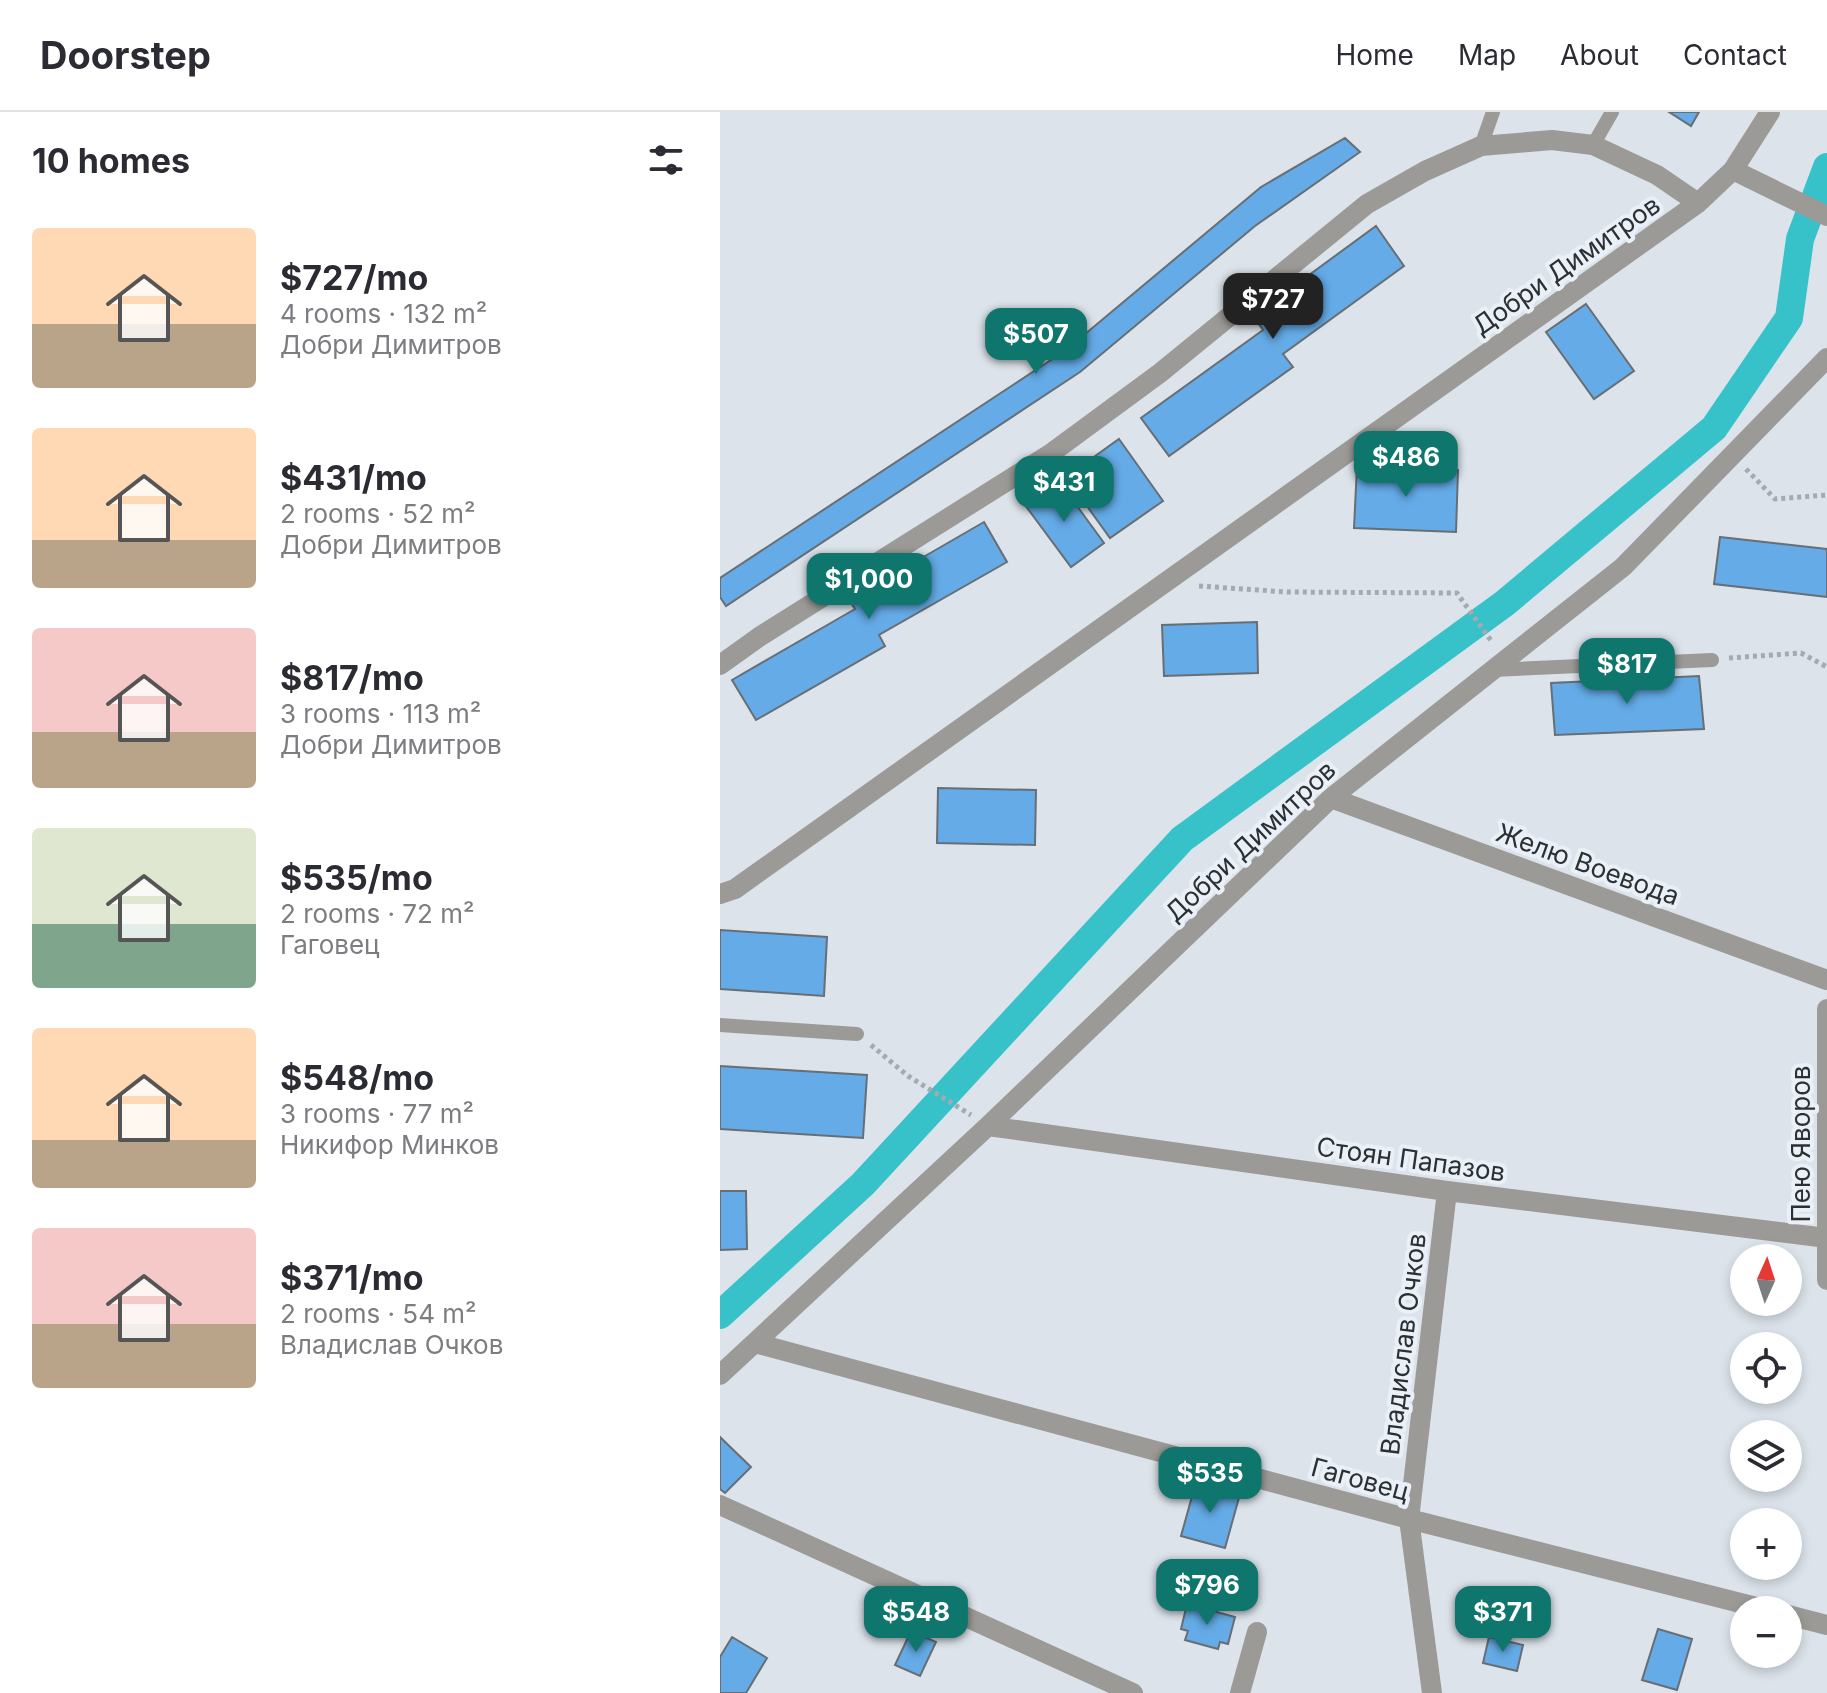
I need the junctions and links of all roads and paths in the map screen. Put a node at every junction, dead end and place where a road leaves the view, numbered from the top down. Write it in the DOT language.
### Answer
graph roads {
  1 [pos="1493,112"];
  2 [pos="1612,112"];
  3 [pos="1770,112"];
  4 [pos="1593,145"];
  5 [pos="1481,146"];
  6 [pos="1733,170"];
  7 [pos="1698,203"];
  8 [pos="1827,216"];
  9 [pos="1827,358"];
  10 [pos="1733,455"];
  11 [pos="1827,495"];
  12 [pos="1164,583"];
  13 [pos="1496,646"];
  14 [pos="1712,660"];
  15 [pos="720,665"];
  16 [pos="1827,667"];
  17 [pos="1491,670"];
  18 [pos="1331,798"];
  19 [pos="720,894"];
  20 [pos="1827,980"];
  21 [pos="1827,1009"];
  22 [pos="720,1025"];
  23 [pos="857,1034"];
  24 [pos="988,1126"];
  25 [pos="1447,1191"];
  26 [pos="1826,1238"];
  27 [pos="1827,1280"];
  28 [pos="755,1343"];
  29 [pos="720,1375"];
  30 [pos="720,1505"];
  31 [pos="1409,1519"];
  32 [pos="1730,1600"];
  33 [pos="1802,1619"];
  34 [pos="1827,1625"];
  35 [pos="1257,1632"];
  36 [pos="1133,1693"];
  37 [pos="1240,1693"];
  38 [pos="1432,1693"];
  1 -- 5 [label="lane"];
  2 -- 4 [label="lane"];
  3 -- 6 [label="street, Добри Димитров"];
  4 -- 5 [label="street"];
  4 -- 7 [label="street"];
  5 -- 15 [label="street"];
  6 -- 7 [label="street, Добри Димитров"];
  6 -- 8 [label="street"];
  7 -- 12 [label="street, Добри Димитров"];
  9 -- 10 [label="street, Добри Димитров"];
  10 -- 11 [label="path"];
  10 -- 17 [label="street, Добри Димитров"];
  12 -- 13 [label="path"];
  12 -- 19 [label="street, Добри Димитров"];
  14 -- 16 [label="path"];
  14 -- 17 [label="lane"];
  17 -- 18 [label="street, Добри Димитров"];
  18 -- 20 [label="street, Желю Воевода"];
  18 -- 24 [label="street, Добри Димитров"];
  21 -- 26 [label="street, Пею Яворов"];
  22 -- 23 [label="lane"];
  23 -- 24 [label="path"];
  24 -- 25 [label="street, Стоян Папазов"];
  24 -- 28 [label="street, Добри Димитров"];
  25 -- 26 [label="street, Стоян Папазов"];
  25 -- 31 [label="street, Владислав Очков"];
  26 -- 27 [label="street, Пею Яворов"];
  28 -- 29 [label="street, Добри Димитров"];
  28 -- 31 [label="street, Гаговец"];
  30 -- 36 [label="street"];
  31 -- 32 [label="street, Гаговец"];
  31 -- 38 [label="street, Владислав Очков"];
  33 -- 34 [label="street"];
  35 -- 37 [label="street"];
}
